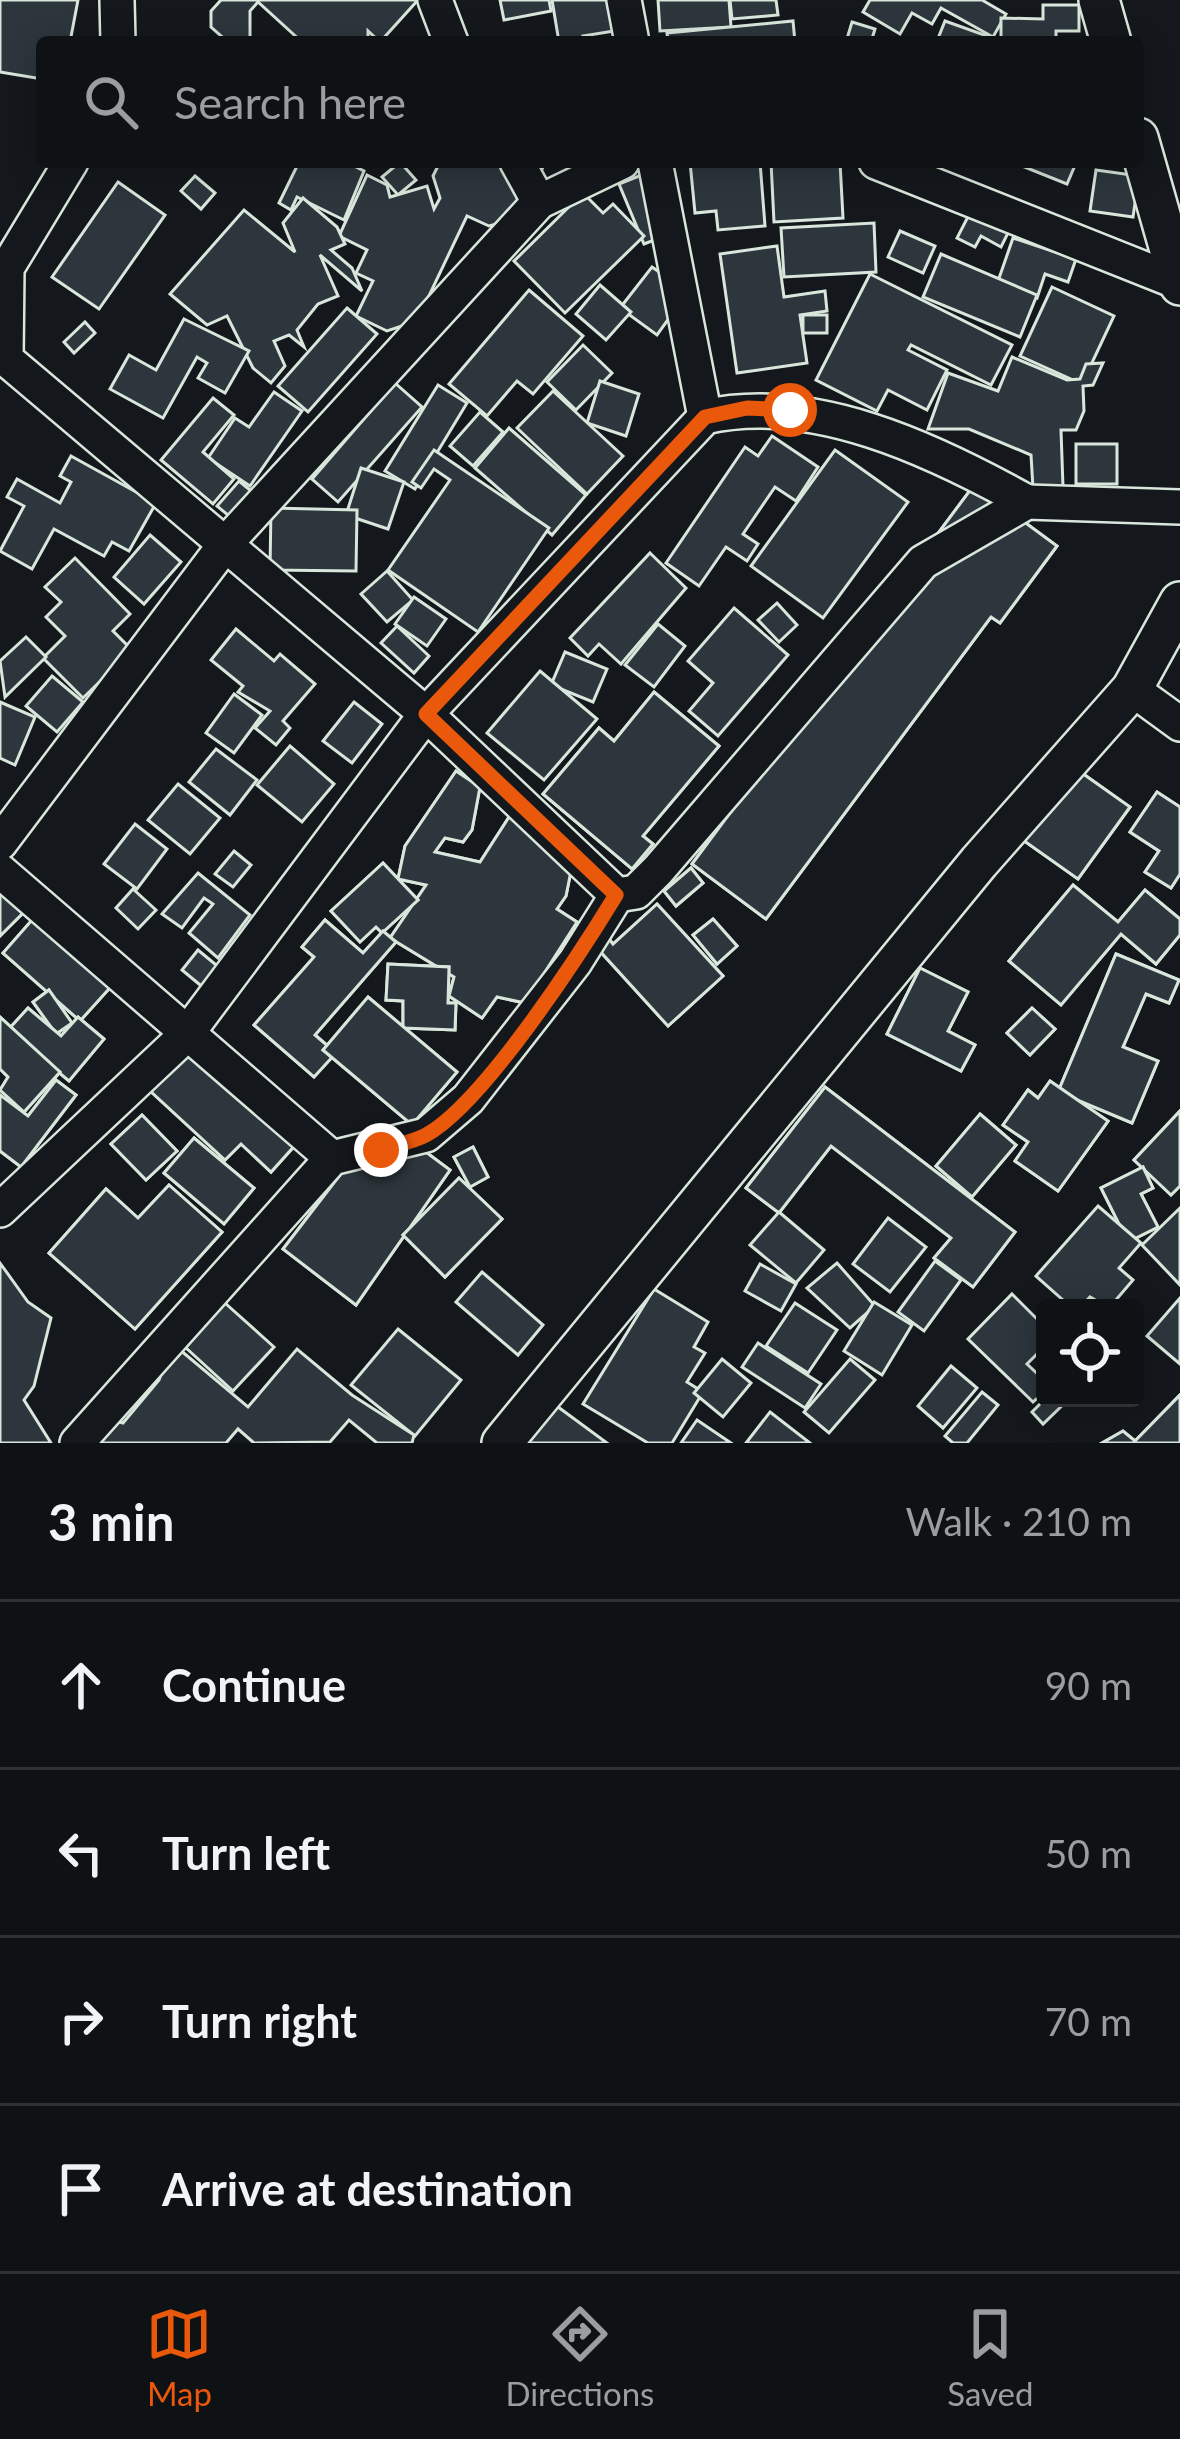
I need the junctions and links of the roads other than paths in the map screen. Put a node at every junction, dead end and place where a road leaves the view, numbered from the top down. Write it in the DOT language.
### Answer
graph roads {
  1 [pos="117,0"];
  2 [pos="435,0"];
  3 [pos="624,0"];
  4 [pos="1099,0"];
  5 [pos="118,36"];
  6 [pos="449,36"];
  7 [pos="631,36"];
  8 [pos="1109,36"];
  9 [pos="1144,159"];
  10 [pos="67,168"];
  11 [pos="520,168"];
  12 [pos="610,168"];
  13 [pos="656,168"];
  14 [pos="890,168"];
  15 [pos="539,202"];
  16 [pos="1180,284"];
  17 [pos="3,360"];
  18 [pos="705,417"];
  19 [pos="1027,502"];
  20 [pos="1180,507"];
  21 [pos="227,542"];
  22 [pos="1180,602"];
  23 [pos="1132,689"];
  24 [pos="426,714"];
  25 [pos="1180,724"];
  26 [pos="0,843"];
  27 [pos="0,871"];
  28 [pos="616,895"];
  29 [pos="186,1035"];
  30 [pos="332,1158"];
  31 [pos="0,1210"];
  32 [pos="77,1443"];
  33 [pos="502,1443"];
  1 -- 5 [label="street"];
  2 -- 6 [label="street"];
  3 -- 7 [label="street"];
  4 -- 8 [label="street"];
  9 -- 16 [label="street"];
  10 -- 17 [label="street"];
  11 -- 15 [label="street"];
  12 -- 15 [label="street"];
  13 -- 18 [label="street"];
  14 -- 16 [label="street"];
  15 -- 21 [label="street"];
  17 -- 21 [label="street"];
  18 -- 19 [label="street"];
  18 -- 24 [label="street"];
  19 -- 20 [label="street"];
  19 -- 28 [label="street"];
  21 -- 24 [label="street"];
  21 -- 26 [label="street"];
  22 -- 23 [label="street"];
  23 -- 25 [label="street"];
  23 -- 33 [label="street"];
  24 -- 28 [label="street"];
  24 -- 29 [label="street"];
  27 -- 29 [label="street"];
  28 -- 30 [label="street"];
  29 -- 30 [label="street"];
  29 -- 31 [label="street"];
  30 -- 32 [label="street"];
}
